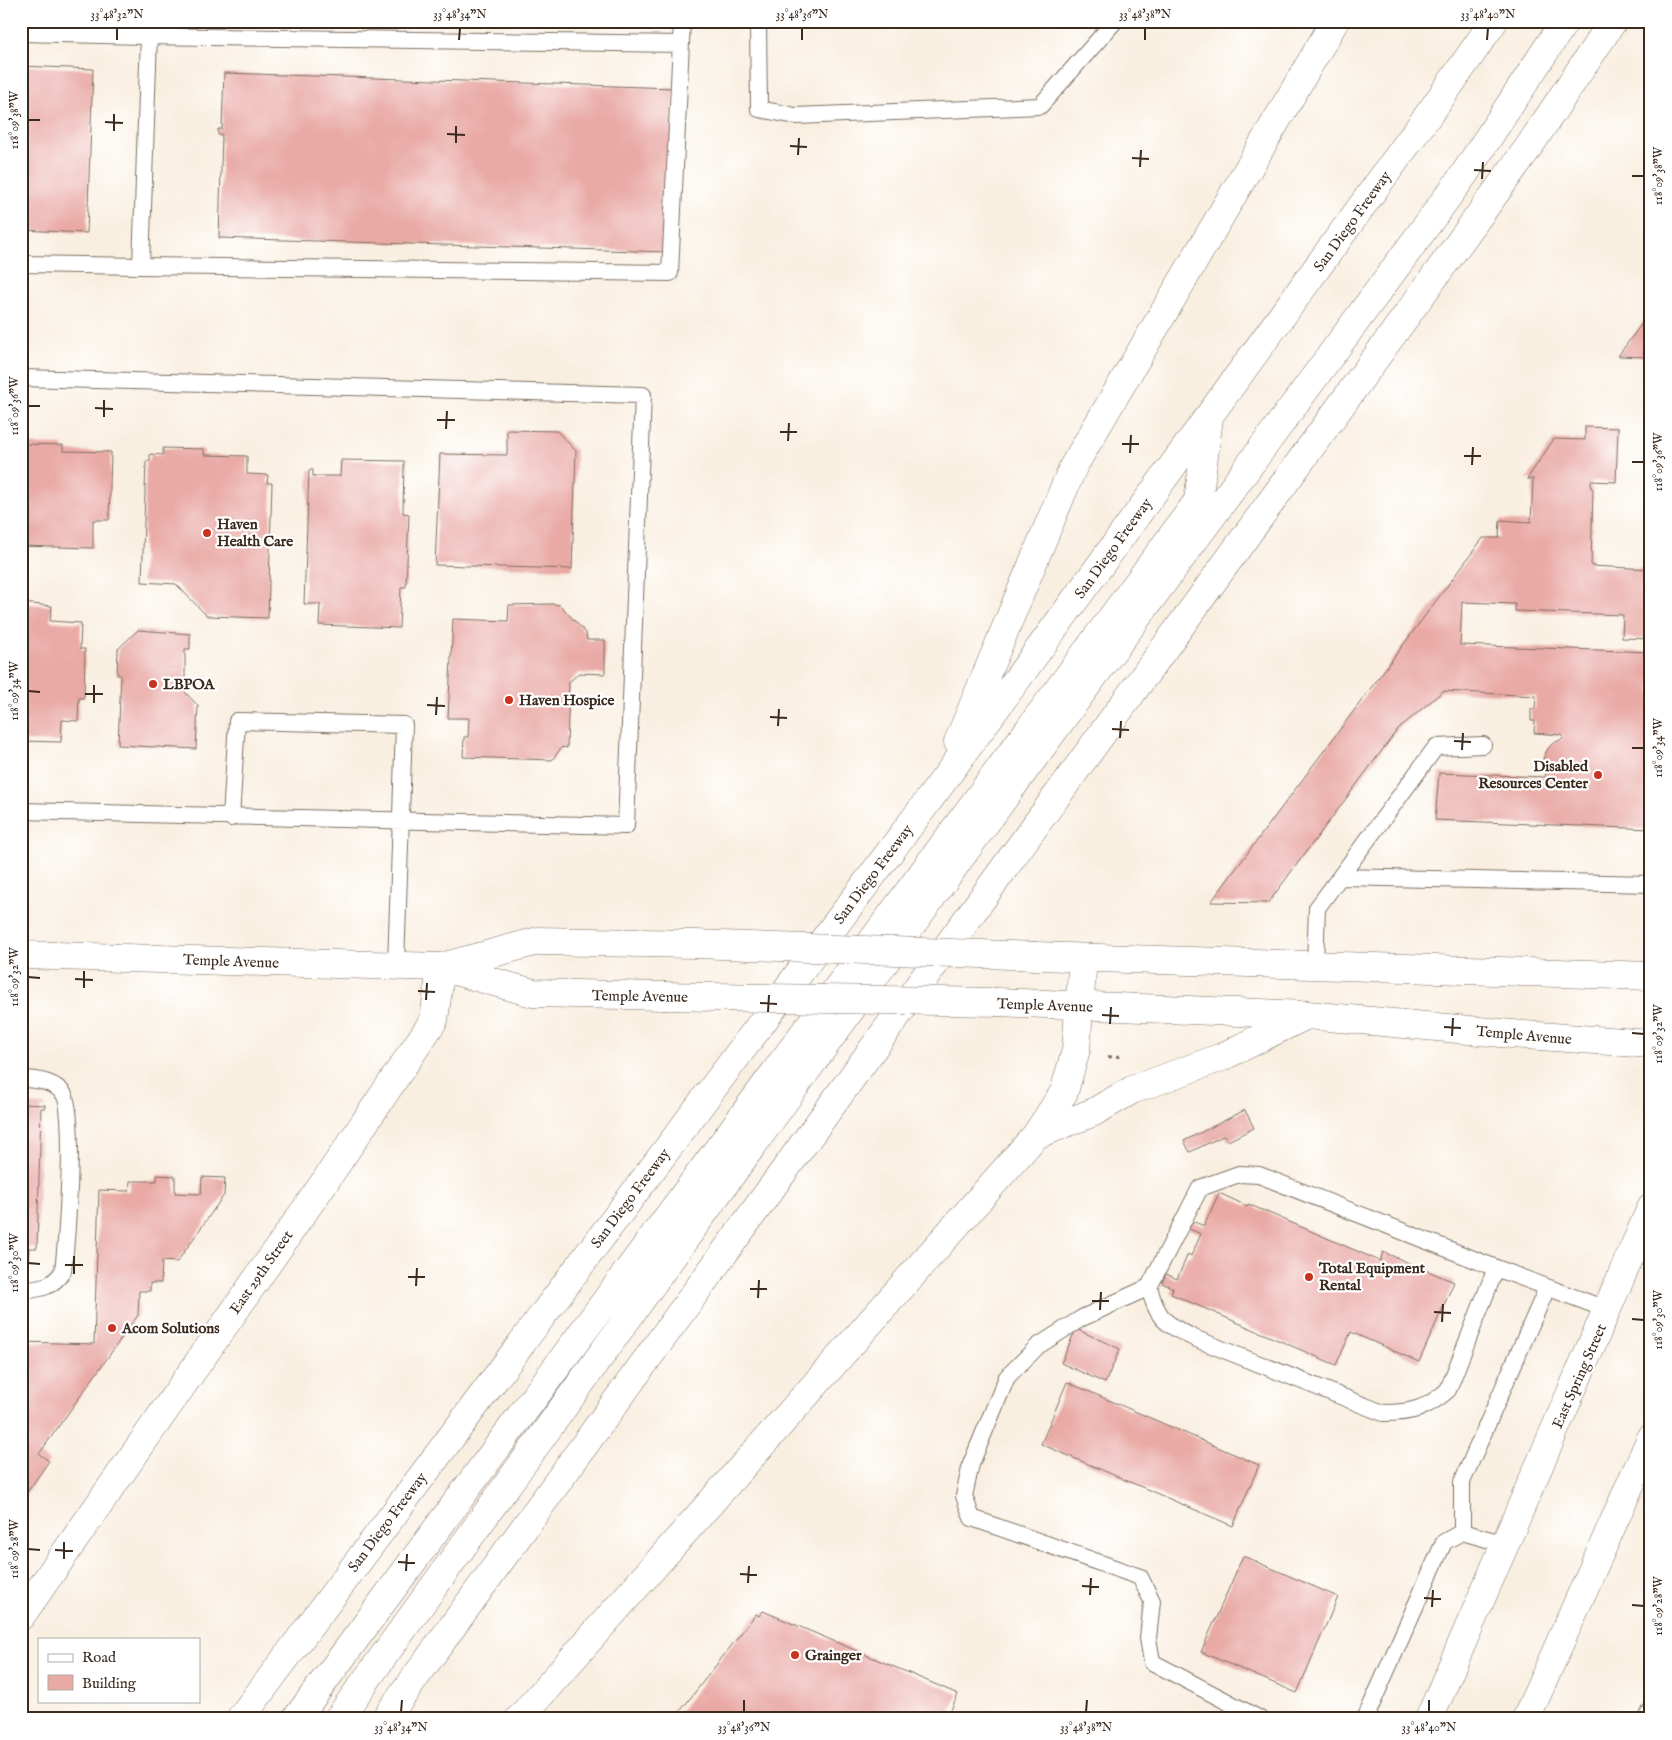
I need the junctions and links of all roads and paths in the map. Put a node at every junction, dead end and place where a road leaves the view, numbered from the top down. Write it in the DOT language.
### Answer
graph roads {
  1 [pos="682,21"];
  2 [pos="758,21"];
  3 [pos="1115,21"];
  4 [pos="1335,21"];
  5 [pos="1494,21"];
  6 [pos="1565,21"];
  7 [pos="1613,21"];
  8 [pos="145,31"];
  9 [pos="21,33"];
  10 [pos="680,44"];
  11 [pos="21,264"];
  12 [pos="140,266"];
  13 [pos="21,378"];
  14 [pos="1209,417"];
  15 [pos="1483,745"];
  16 [pos="940,785"];
  17 [pos="21,811"];
  18 [pos="231,818"];
  19 [pos="401,820"];
  20 [pos="1341,876"];
  21 [pos="1651,884"];
  22 [pos="21,955"];
  23 [pos="1083,958"];
  24 [pos="1315,965"];
  25 [pos="396,966"];
  26 [pos="441,967"];
  27 [pos="1651,976"];
  28 [pos="1079,1006"];
  29 [pos="1307,1015"];
  30 [pos="1651,1044"];
  31 [pos="21,1079"];
  32 [pos="1036,1135"];
  33 [pos="1651,1208"];
  34 [pos="1496,1268"];
  35 [pos="1149,1287"];
  36 [pos="1547,1288"];
  37 [pos="21,1291"];
  38 [pos="1608,1310"];
  39 [pos="1651,1438"];
  40 [pos="1462,1532"];
  41 [pos="1505,1544"];
  42 [pos="23,1611"];
  43 [pos="1651,1710"];
  44 [pos="240,1719"];
  45 [pos="296,1719"];
  46 [pos="338,1719"];
  47 [pos="386,1719"];
  48 [pos="519,1719"];
  49 [pos="1260,1719"];
  50 [pos="1366,1719"];
  51 [pos="1429,1719"];
  52 [pos="1526,1719"];
  53 [pos="1647,1719"];
  1 -- 10 [label="lane"];
  2 -- 3 [label="lane"];
  4 -- 16 [label="main road"];
  5 -- 14 [label="main road, San Diego Freeway"];
  6 -- 46 [label="main road"];
  7 -- 47 [label="main road"];
  8 -- 9 [label="lane"];
  8 -- 10 [label="lane"];
  8 -- 12 [label="lane"];
  10 -- 12 [label="lane"];
  11 -- 12 [label="lane"];
  13 -- 19 [label="lane"];
  14 -- 16 [label="main road, San Diego Freeway"];
  14 -- 45 [label="main road"];
  15 -- 20 [label="lane"];
  16 -- 44 [label="main road, San Diego Freeway"];
  17 -- 18 [label="lane"];
  18 -- 19 [label="lane"];
  18 -- 19 [label="lane"];
  19 -- 25 [label="lane"];
  20 -- 21 [label="lane"];
  20 -- 24 [label="lane"];
  22 -- 25 [label="main road, Temple Avenue"];
  23 -- 24 [label="main road, Temple Avenue"];
  23 -- 26 [label="main road, Temple Avenue, bridge"];
  23 -- 28 [label="main road"];
  24 -- 27 [label="main road, Temple Avenue"];
  25 -- 26 [label="main road, Temple Avenue"];
  26 -- 28 [label="main road, Temple Avenue, bridge"];
  26 -- 42 [label="main road, East 29th Street"];
  28 -- 29 [label="main road, Temple Avenue"];
  28 -- 32 [label="main road"];
  29 -- 30 [label="main road, Temple Avenue"];
  29 -- 32 [label="main road"];
  31 -- 37 [label="lane"];
  32 -- 48 [label="main road"];
  33 -- 38 [label="main road, East Spring Street"];
  34 -- 35 [label="lane"];
  34 -- 35 [label="lane"];
  34 -- 36 [label="lane"];
  35 -- 49 [label="lane"];
  36 -- 38 [label="lane"];
  36 -- 40 [label="lane"];
  38 -- 41 [label="main road, East Spring Street"];
  39 -- 52 [label="main road"];
  40 -- 41 [label="lane"];
  40 -- 50 [label="lane"];
  41 -- 51 [label="main road, East Spring Street"];
  43 -- 53 [label="lane"];
}
